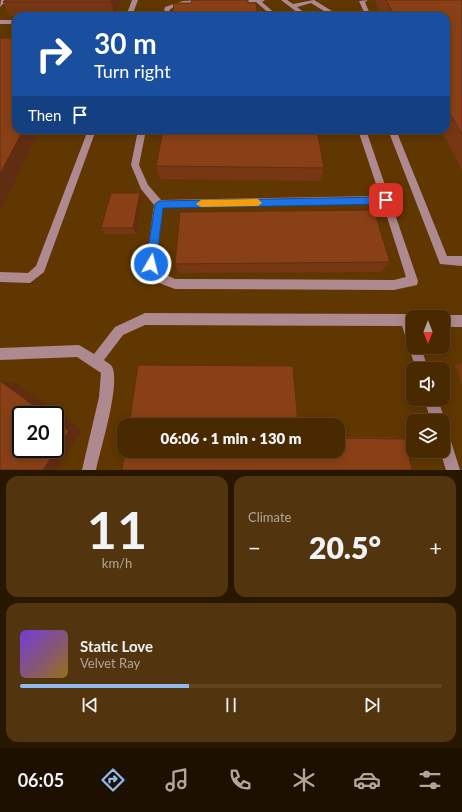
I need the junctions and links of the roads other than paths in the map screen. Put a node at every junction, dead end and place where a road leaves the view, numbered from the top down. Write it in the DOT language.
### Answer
graph roads {
  1 [pos="4,0"];
  2 [pos="135,0"];
  3 [pos="284,0"];
  4 [pos="365,0"];
  5 [pos="260,1"];
  6 [pos="213,2"];
  7 [pos="228,2"];
  8 [pos="0,5"];
  9 [pos="292,6"];
  10 [pos="131,12"];
  11 [pos="166,12"];
  12 [pos="271,12"];
  13 [pos="300,12"];
  14 [pos="329,12"];
  15 [pos="366,12"];
  16 [pos="0,22"];
  17 [pos="12,22"];
  18 [pos="91,134"];
  19 [pos="141,134"];
  20 [pos="363,134"];
  21 [pos="394,134"];
  22 [pos="386,200"];
  23 [pos="159,204"];
  24 [pos="462,261"];
  25 [pos="0,277"];
  26 [pos="406,320"];
  27 [pos="450,321"];
  28 [pos="462,321"];
  29 [pos="0,354"];
  30 [pos="95,362"];
  31 [pos="450,458"];
  32 [pos="89,470"];
  33 [pos="454,470"];
  1 -- 8 [label="lane"];
  2 -- 10 [label="lane"];
  3 -- 9 [label="lane"];
  4 -- 15 [label="lane"];
  5 -- 7 [label="lane"];
  5 -- 12 [label="lane"];
  6 -- 11 [label="lane"];
  9 -- 13 [label="lane"];
  9 -- 14 [label="lane"];
  16 -- 17 [label="lane"];
  18 -- 25 [label="lane"];
  19 -- 23 [label="lane"];
  20 -- 22 [label="lane"];
  21 -- 24 [label="lane"];
  22 -- 23 [label="lane"];
  22 -- 23 [label="lane"];
  26 -- 30 [label="lane"];
  27 -- 28 [label="lane"];
  29 -- 30 [label="lane"];
  30 -- 32 [label="lane"];
  31 -- 33 [label="lane"];
}
